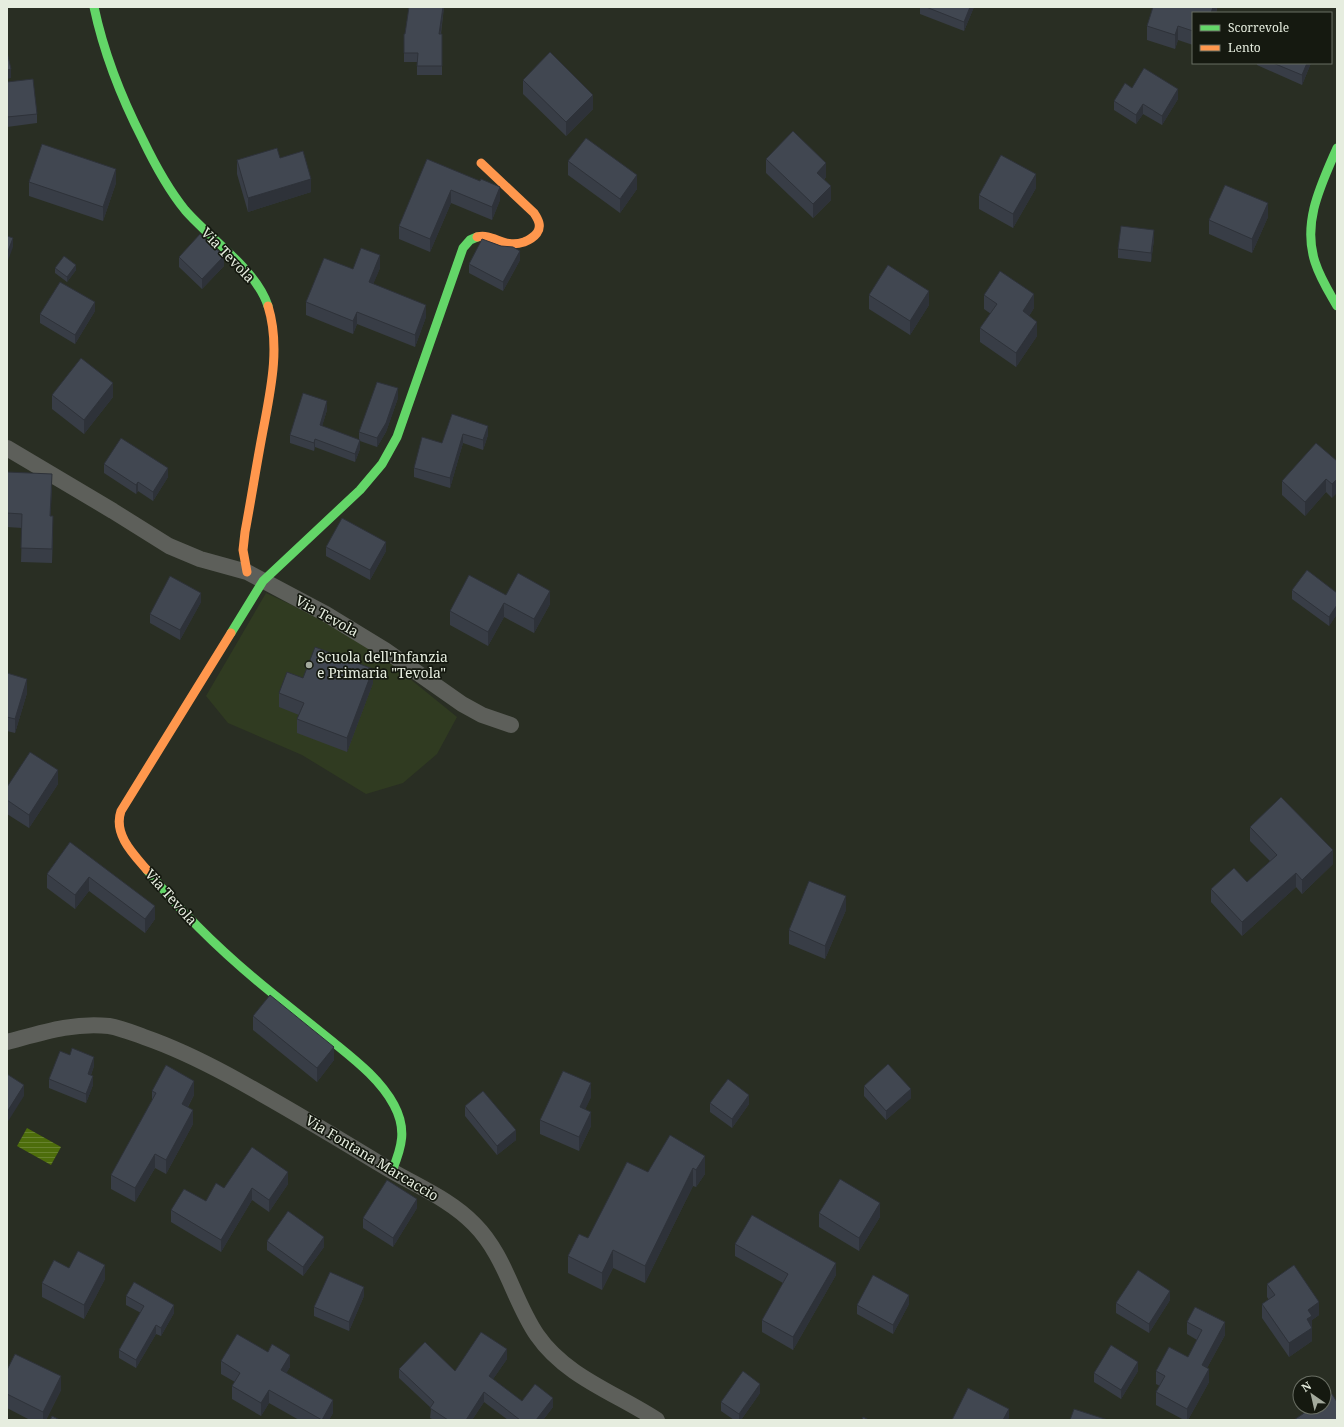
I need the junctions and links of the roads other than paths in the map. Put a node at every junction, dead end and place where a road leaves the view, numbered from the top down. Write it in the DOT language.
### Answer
graph roads {
  1 [pos="94,7"];
  2 [pos="1337,148"];
  3 [pos="481,163"];
  4 [pos="1337,306"];
  5 [pos="7,448"];
  6 [pos="248,572"];
  7 [pos="263,581"];
  8 [pos="512,725"];
  9 [pos="7,1042"];
  10 [pos="392,1171"];
  11 [pos="657,1420"];
  1 -- 6 [label="street, Via Tevola"];
  2 -- 4 [label="street"];
  3 -- 7 [label="street, Via Tevola"];
  5 -- 6 [label="street, Via Tevola"];
  6 -- 7 [label="street, Via Tevola"];
  7 -- 8 [label="street, Via Tevola"];
  7 -- 10 [label="street, Via Tevola"];
  9 -- 10 [label="street, Via Fontana Marcaccio"];
  10 -- 11 [label="street, Via Fontana Marcaccio"];
}
